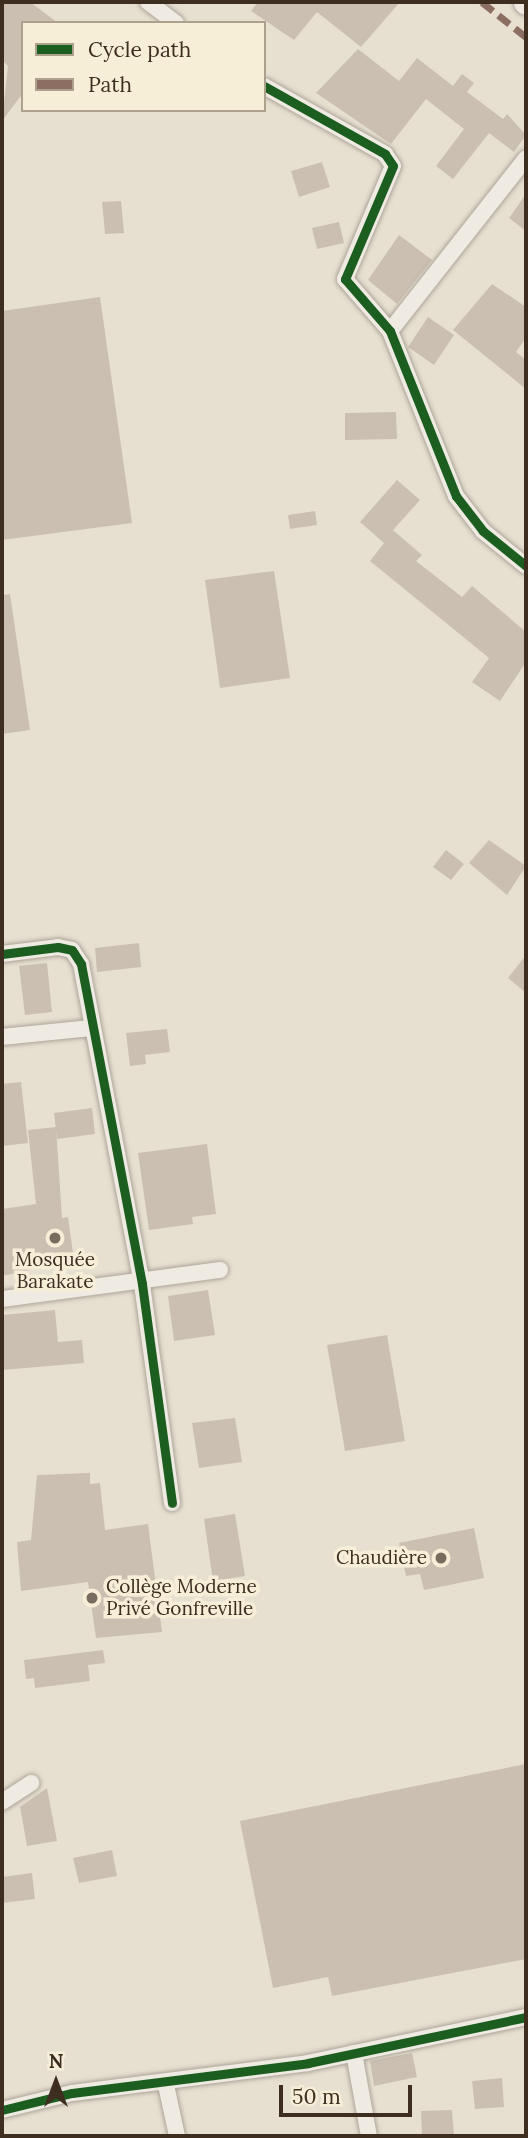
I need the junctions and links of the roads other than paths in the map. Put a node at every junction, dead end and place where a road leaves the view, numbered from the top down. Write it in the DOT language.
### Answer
graph roads {
  1 [pos="148,2"];
  2 [pos="173,21"];
  3 [pos="266,87"];
  4 [pos="526,158"];
  5 [pos="390,331"];
  6 [pos="526,566"];
  7 [pos="2,954"];
  8 [pos="91,1027"];
  9 [pos="2,1037"];
  10 [pos="220,1270"];
  11 [pos="142,1284"];
  12 [pos="2,1299"];
  13 [pos="173,1503"];
  14 [pos="31,1783"];
  15 [pos="2,1801"];
  16 [pos="526,2017"];
  17 [pos="354,2053"];
  18 [pos="166,2085"];
  19 [pos="2,2110"];
  20 [pos="177,2136"];
  21 [pos="369,2136"];
  1 -- 2 [label="street"];
  3 -- 5 [label="street"];
  4 -- 5 [label="street"];
  5 -- 6 [label="street"];
  7 -- 8 [label="street"];
  8 -- 9 [label="street"];
  8 -- 11 [label="street"];
  10 -- 11 [label="street"];
  11 -- 12 [label="street"];
  11 -- 13 [label="street"];
  14 -- 15 [label="street"];
  16 -- 17 [label="street"];
  17 -- 18 [label="street"];
  17 -- 21 [label="street"];
  18 -- 19 [label="street"];
  18 -- 20 [label="street"];
}
